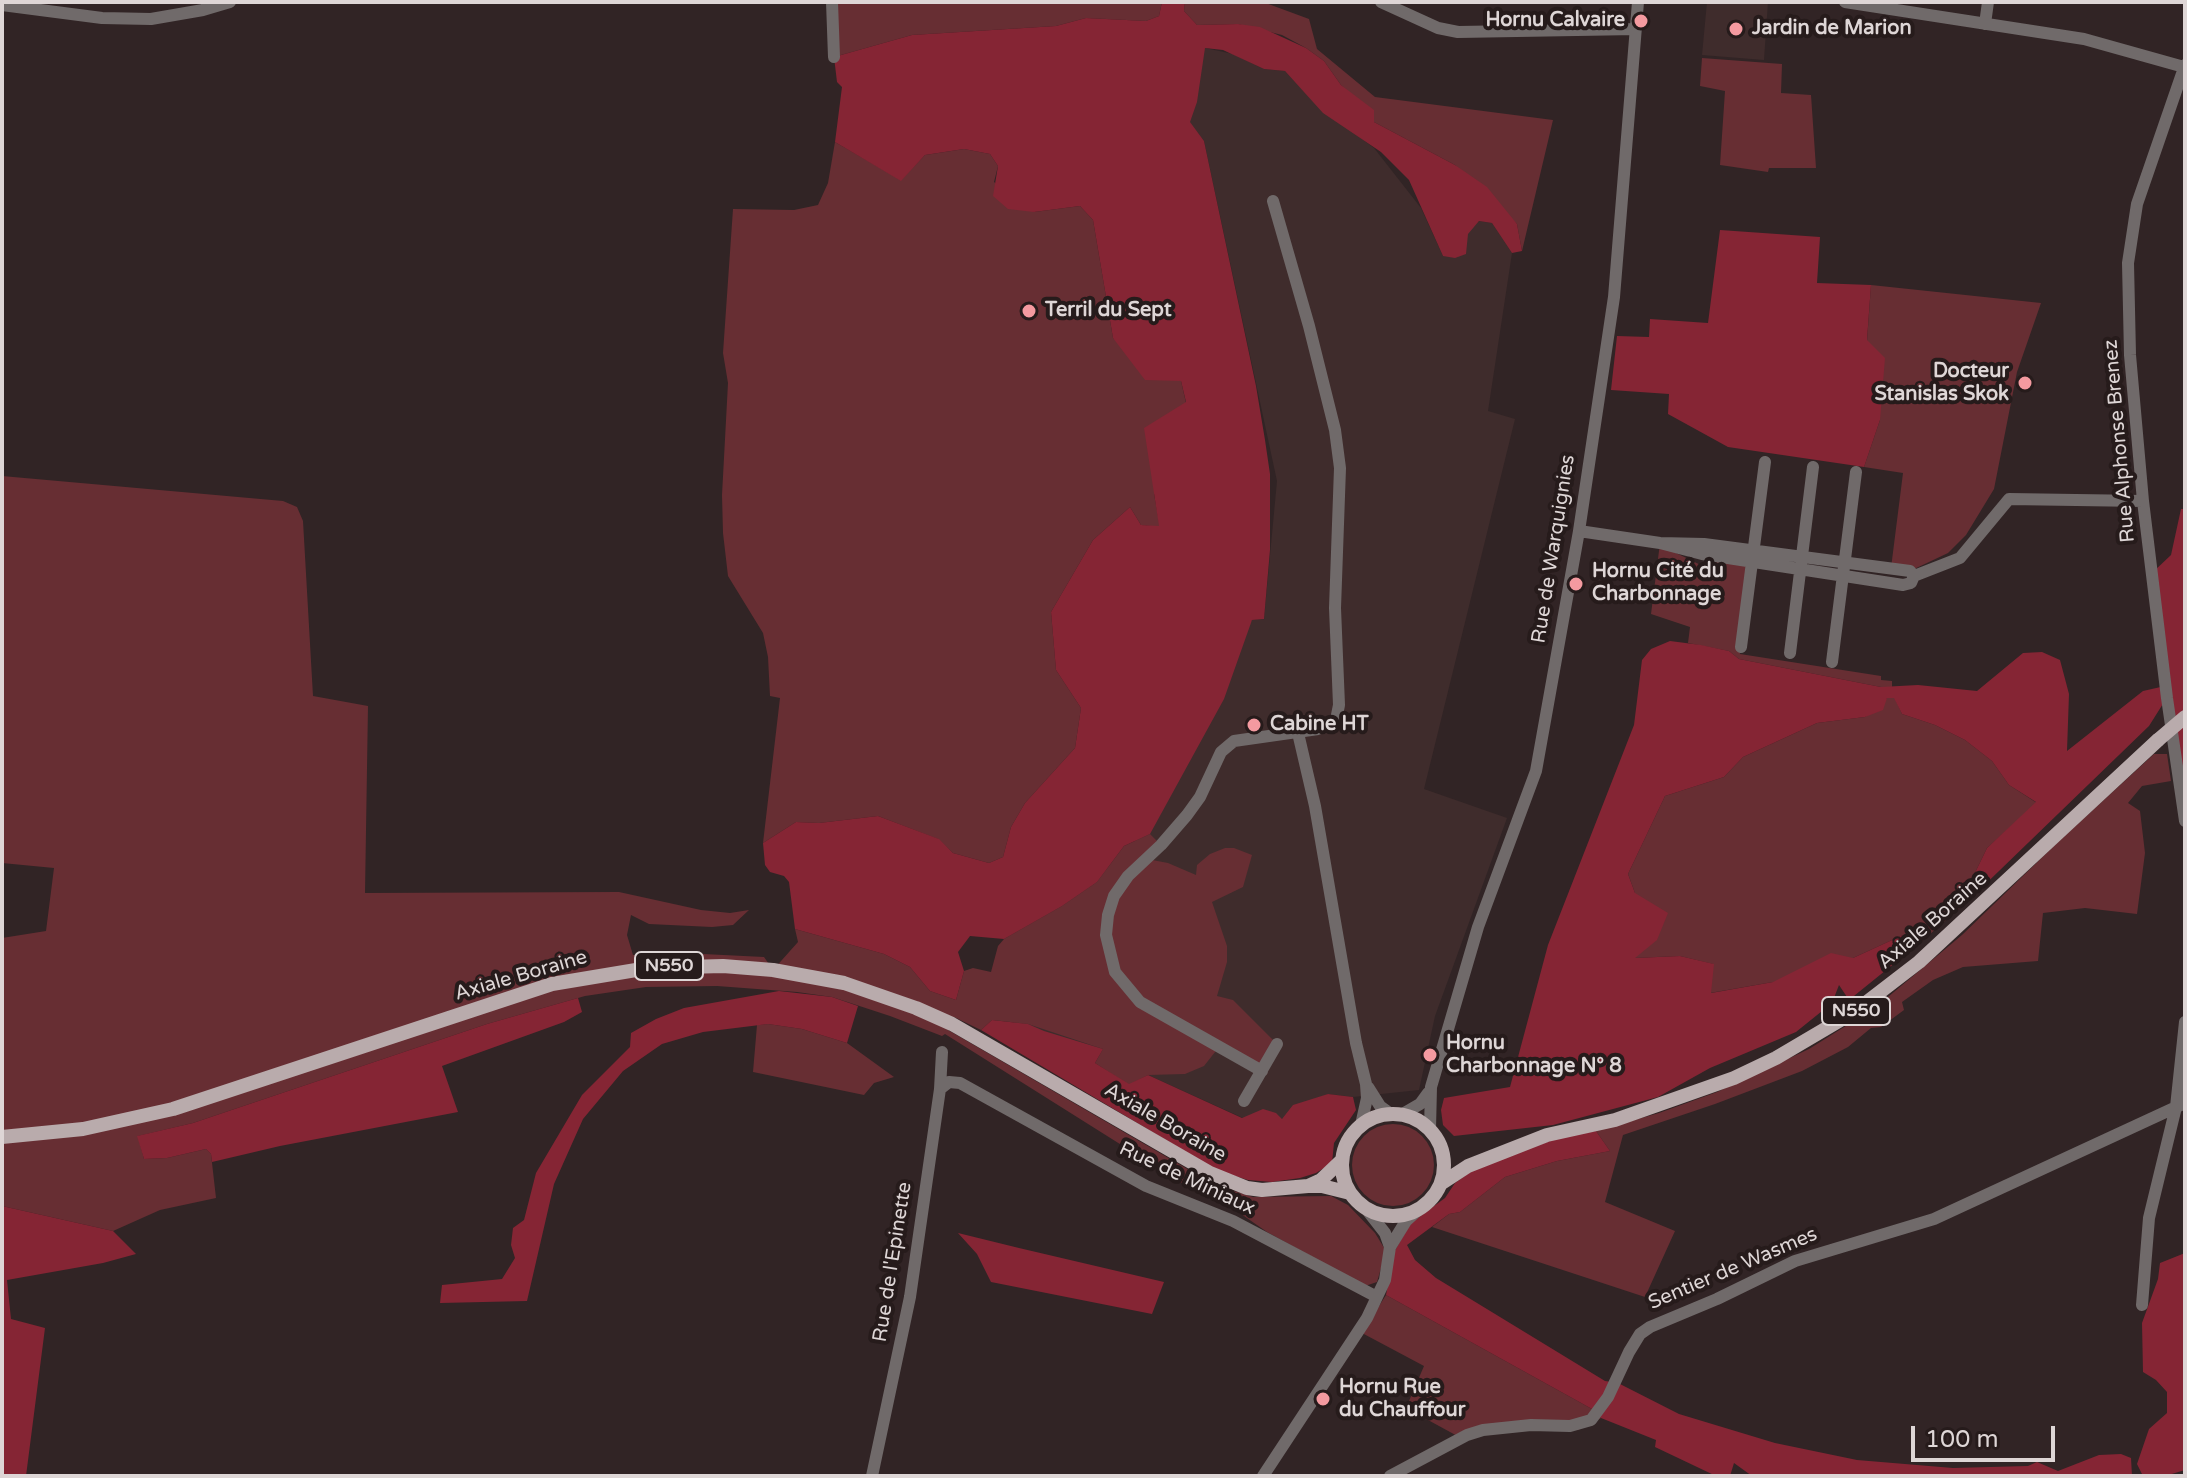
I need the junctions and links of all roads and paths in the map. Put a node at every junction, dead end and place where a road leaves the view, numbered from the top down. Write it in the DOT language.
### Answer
graph roads {
  1 [pos="230,2"];
  2 [pos="832,2"];
  3 [pos="1381,2"];
  4 [pos="1638,2"];
  5 [pos="1845,2"];
  6 [pos="1988,2"];
  7 [pos="2,5"];
  8 [pos="1985,24"];
  9 [pos="1636,29"];
  10 [pos="834,57"];
  11 [pos="2185,66"];
  12 [pos="1273,201"];
  13 [pos="1765,462"];
  14 [pos="1813,467"];
  15 [pos="1856,472"];
  16 [pos="2143,501"];
  17 [pos="1579,531"];
  18 [pos="1753,556"];
  19 [pos="1801,562"];
  20 [pos="1844,568"];
  21 [pos="1897,569"];
  22 [pos="1914,576"];
  23 [pos="1901,584"];
  24 [pos="1741,647"];
  25 [pos="1790,653"];
  26 [pos="1832,662"];
  27 [pos="2185,717"];
  28 [pos="1298,733"];
  29 [pos="2185,821"];
  30 [pos="2185,1022"];
  31 [pos="1277,1044"];
  32 [pos="2183,1046"];
  33 [pos="942,1052"];
  34 [pos="1262,1071"];
  35 [pos="1366,1084"];
  36 [pos="1431,1087"];
  37 [pos="940,1089"];
  38 [pos="1244,1101"];
  39 [pos="2181,1105"];
  40 [pos="1396,1114"];
  41 [pos="1361,1125"];
  42 [pos="1430,1129"];
  43 [pos="2,1137"];
  44 [pos="1442,1149"];
  45 [pos="1342,1160"];
  46 [pos="1482,1160"];
  47 [pos="1442,1183"];
  48 [pos="1308,1186"];
  49 [pos="1350,1193"];
  50 [pos="1367,1210"];
  51 [pos="1417,1211"];
  52 [pos="1390,1247"];
  53 [pos="1377,1297"];
  54 [pos="2142,1305"];
  55 [pos="872,1476"];
  56 [pos="1263,1476"];
  57 [pos="1390,1476"];
  1 -- 7 [label="street"];
  2 -- 10 [label="street"];
  3 -- 9 [label="street"];
  4 -- 9 [label="street, Rue de Warquignies"];
  5 -- 8 [label="street"];
  6 -- 8 [label="street"];
  8 -- 11 [label="street"];
  9 -- 17 [label="street, Rue de Warquignies"];
  11 -- 16 [label="street, Rue Alphonse Brenez"];
  12 -- 28 [label="street"];
  13 -- 18 [label="street"];
  14 -- 19 [label="street"];
  15 -- 20 [label="street"];
  16 -- 22 [label="street"];
  16 -- 29 [label="street, Rue Alphonse Brenez"];
  17 -- 18 [label="street"];
  17 -- 36 [label="street, Rue de Warquignies"];
  18 -- 19 [label="street"];
  18 -- 24 [label="street"];
  19 -- 20 [label="street"];
  19 -- 25 [label="street"];
  20 -- 21 [label="street"];
  20 -- 23 [label="street"];
  20 -- 26 [label="street"];
  21 -- 22 [label="street"];
  21 -- 23 [label="street"];
  22 -- 23 [label="street"];
  27 -- 46 [label="main road, Axiale Boraine / N550, bridge"];
  28 -- 34 [label="street"];
  28 -- 35 [label="street"];
  30 -- 32 [label="street"];
  31 -- 34 [label="street"];
  32 -- 39 [label="street"];
  33 -- 37 [label="street, Rue de l'Epinette"];
  34 -- 38 [label="street"];
  35 -- 40 [label="street"];
  35 -- 41 [label="street"];
  36 -- 40 [label="street"];
  36 -- 42 [label="street"];
  37 -- 53 [label="street, Rue de Miniaux"];
  37 -- 55 [label="street, Rue de l'Epinette"];
  39 -- 54 [label="street"];
  39 -- 57 [label="street, Sentier de Wasmes"];
  40 -- 41 [label="main road"];
  40 -- 42 [label="main road"];
  41 -- 45 [label="main road"];
  42 -- 44 [label="main road"];
  43 -- 48 [label="main road, Axiale Boraine / N550"];
  44 -- 46 [label="main road"];
  44 -- 47 [label="main road"];
  45 -- 48 [label="main road"];
  45 -- 49 [label="main road"];
  46 -- 47 [label="main road, Axiale Boraine"];
  47 -- 51 [label="main road"];
  48 -- 49 [label="main road, Axiale Boraine"];
  49 -- 50 [label="main road"];
  50 -- 51 [label="main road"];
  50 -- 52 [label="street"];
  51 -- 52 [label="street"];
  52 -- 53 [label="street"];
  53 -- 56 [label="street"];
}
